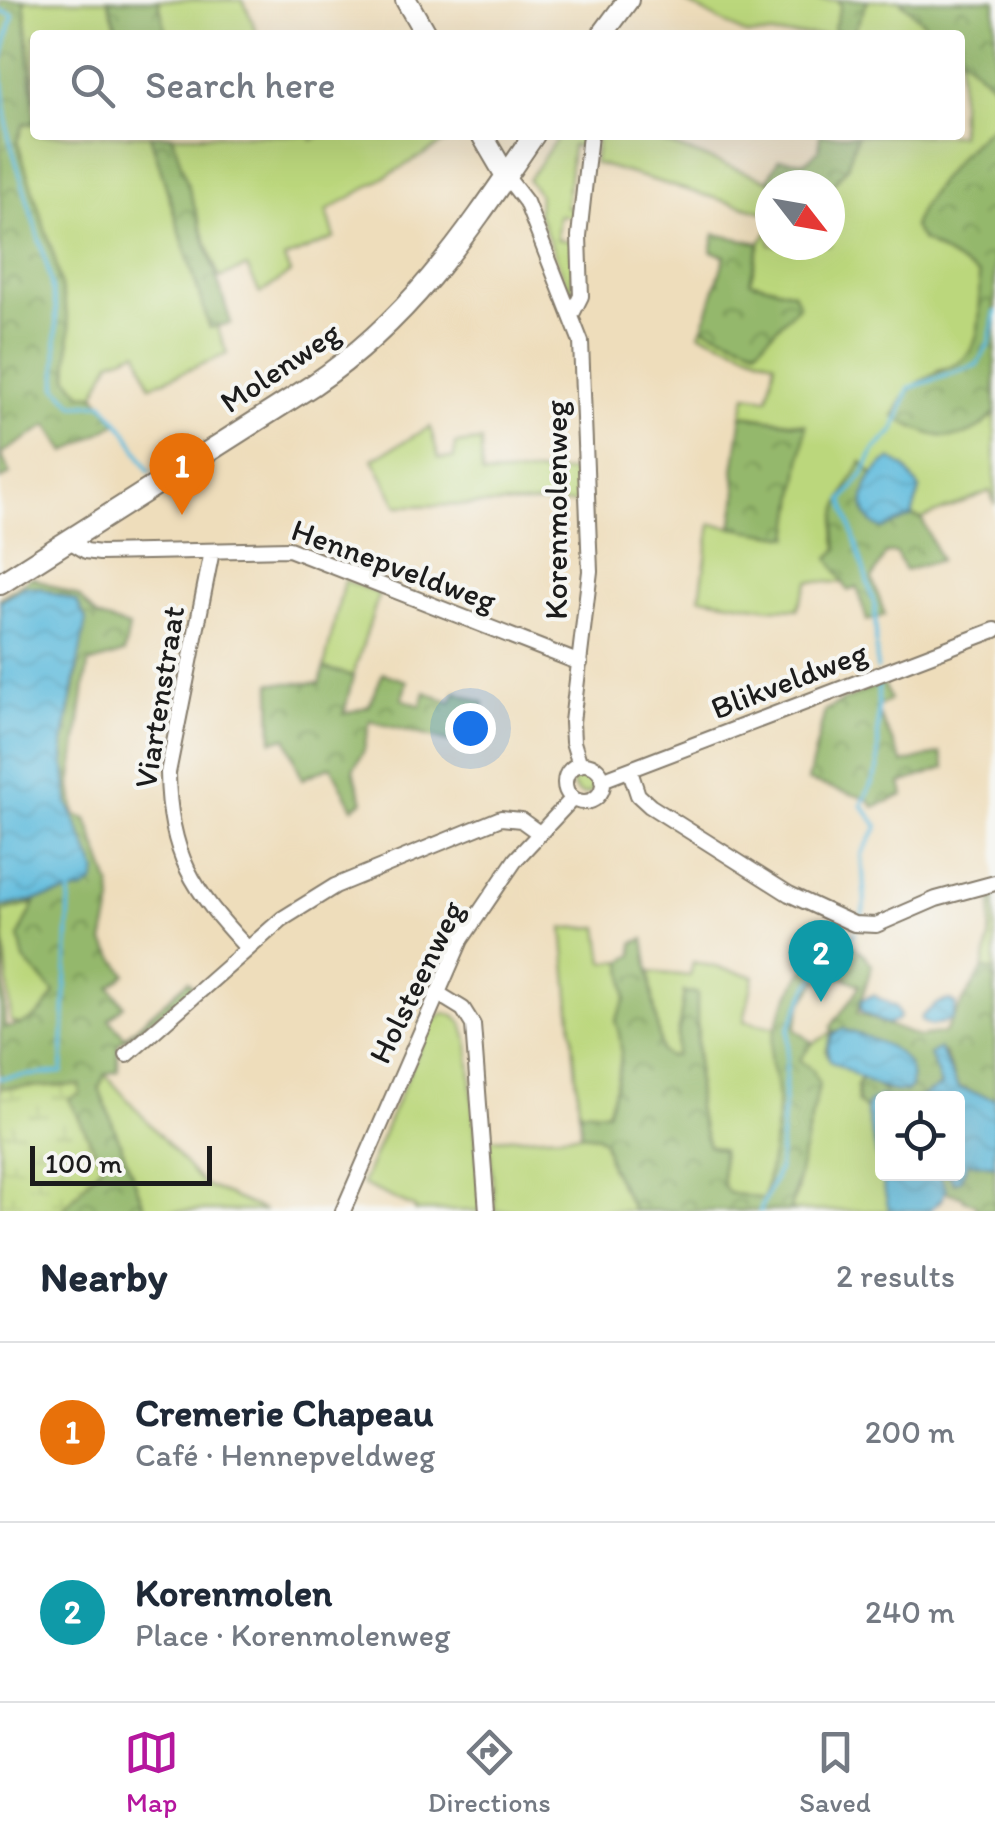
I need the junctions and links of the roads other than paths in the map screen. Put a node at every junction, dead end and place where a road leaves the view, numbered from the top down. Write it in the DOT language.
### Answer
graph roads {
  1 [pos="406,0"];
  2 [pos="628,0"];
  3 [pos="423,30"];
  4 [pos="606,30"];
  5 [pos="485,140"];
  6 [pos="531,140"];
  7 [pos="589,140"];
  8 [pos="506,176"];
  9 [pos="572,314"];
  10 [pos="68,540"];
  11 [pos="212,551"];
  12 [pos="0,584"];
  13 [pos="995,630"];
  14 [pos="580,663"];
  15 [pos="580,765"];
  16 [pos="630,771"];
  17 [pos="602,780"];
  18 [pos="572,798"];
  19 [pos="539,833"];
  20 [pos="995,883"];
  21 [pos="247,948"];
  22 [pos="436,994"];
  23 [pos="128,1055"];
  24 [pos="343,1211"];
  25 [pos="488,1211"];
  1 -- 3 [label="street"];
  2 -- 4 [label="street"];
  5 -- 8 [label="street"];
  6 -- 8 [label="street, Molenweg"];
  7 -- 9 [label="street, Korenmolenweg"];
  8 -- 9 [label="street, Korenmolenweg"];
  8 -- 10 [label="street, Molenweg"];
  9 -- 14 [label="street, Korenmolenweg"];
  10 -- 11 [label="street, Hennepveldweg"];
  10 -- 12 [label="street, Molenweg"];
  11 -- 14 [label="street, Hennepveldweg"];
  11 -- 21 [label="street, Viartenstraat"];
  13 -- 16 [label="street, Blikveldweg"];
  14 -- 15 [label="street, Korenmolenweg"];
  15 -- 17 [label="street"];
  15 -- 18 [label="street"];
  16 -- 17 [label="street, Blikveldweg"];
  16 -- 20 [label="street"];
  17 -- 18 [label="street"];
  18 -- 19 [label="street, Holsteenweg"];
  19 -- 21 [label="street"];
  19 -- 22 [label="street, Holsteenweg"];
  21 -- 23 [label="street"];
  22 -- 24 [label="street, Holsteenweg"];
  22 -- 25 [label="street"];
}
